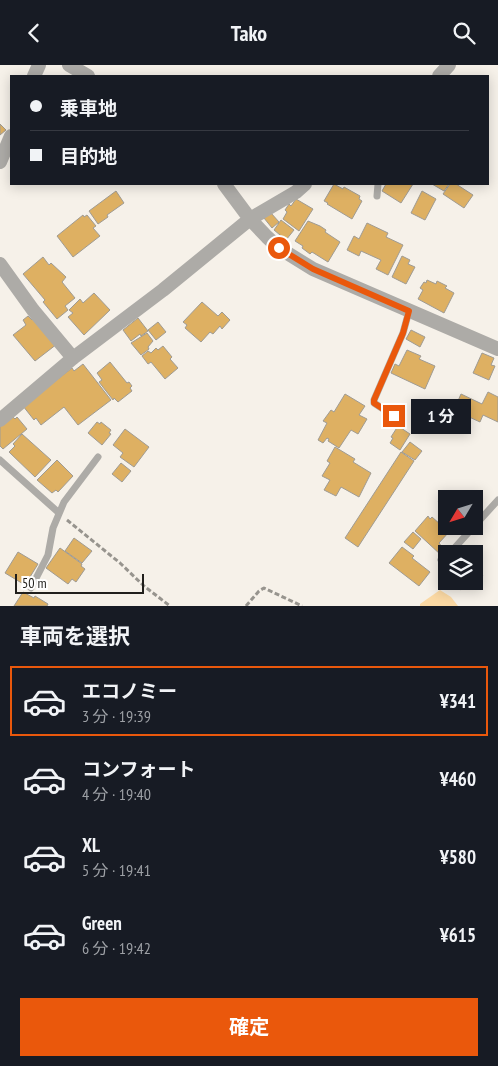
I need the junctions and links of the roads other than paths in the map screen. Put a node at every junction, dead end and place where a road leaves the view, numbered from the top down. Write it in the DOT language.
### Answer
graph roads {
  1 [pos="69,65"];
  2 [pos="449,65"];
  3 [pos="86,75"];
  4 [pos="440,75"];
  5 [pos="10,138"];
  6 [pos="0,162"];
  7 [pos="225,185"];
  8 [pos="304,185"];
  9 [pos="378,185"];
  10 [pos="377,196"];
  11 [pos="250,219"];
  12 [pos="0,264"];
  13 [pos="409,311"];
  14 [pos="498,349"];
  15 [pos="73,358"];
  16 [pos="394,416"];
  17 [pos="0,420"];
  18 [pos="98,457"];
  19 [pos="0,460"];
  20 [pos="498,500"];
  21 [pos="59,513"];
  22 [pos="457,545"];
  23 [pos="31,588"];
  1 -- 3 [label="street"];
  2 -- 4 [label="street"];
  5 -- 6 [label="street"];
  7 -- 11 [label="street"];
  8 -- 11 [label="street"];
  9 -- 10 [label="lane"];
  11 -- 13 [label="street"];
  11 -- 15 [label="street"];
  12 -- 15 [label="street"];
  13 -- 14 [label="street"];
  13 -- 16 [label="lane"];
  15 -- 17 [label="street"];
  18 -- 21 [label="lane"];
  19 -- 21 [label="lane"];
  20 -- 22 [label="lane"];
  21 -- 23 [label="lane"];
}
